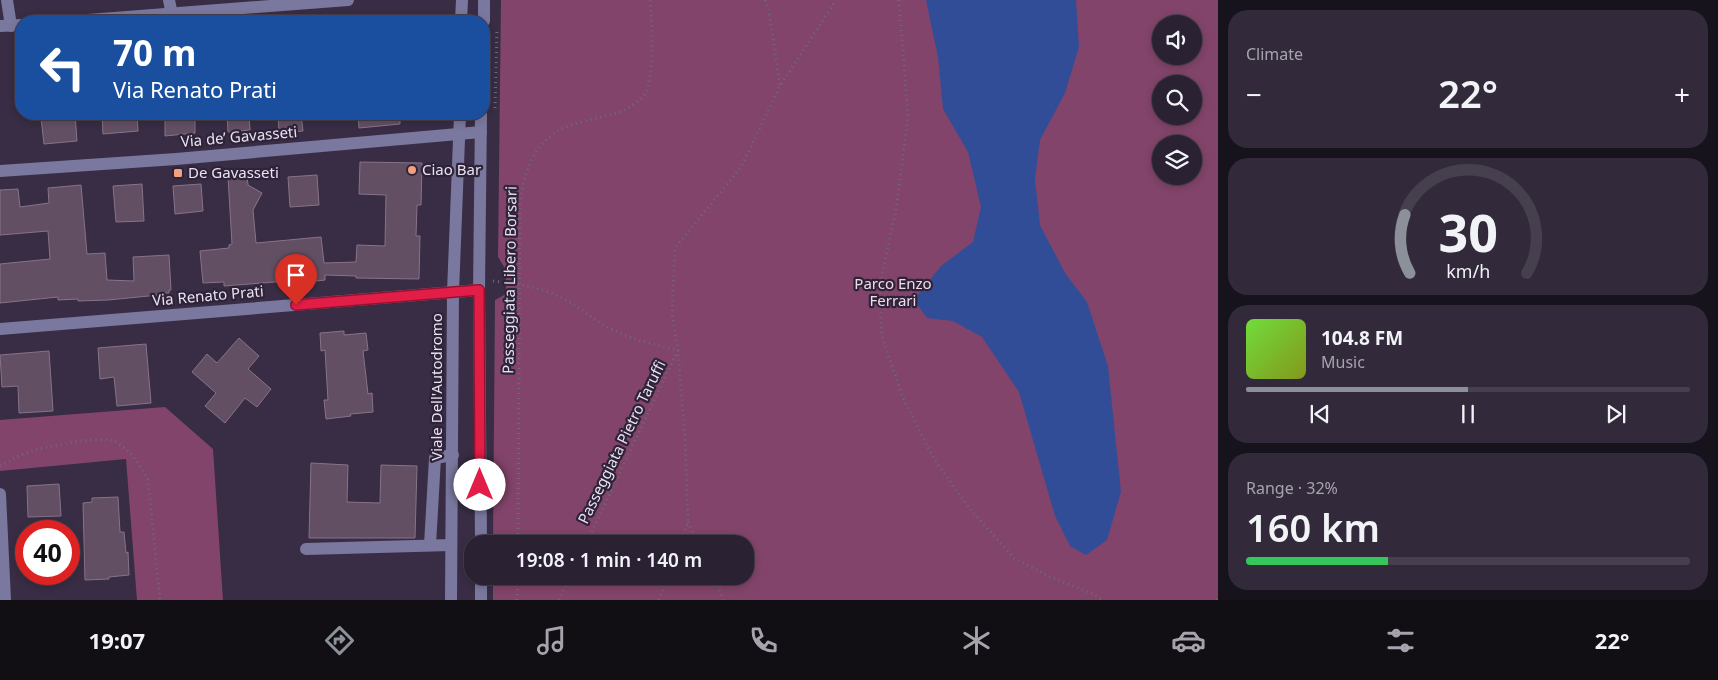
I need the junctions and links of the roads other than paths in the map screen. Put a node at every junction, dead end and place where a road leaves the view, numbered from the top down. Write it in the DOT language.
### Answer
graph roads {
  1 [pos="6,0"];
  2 [pos="169,0"];
  3 [pos="348,0"];
  4 [pos="462,0"];
  5 [pos="484,0"];
  6 [pos="172,14"];
  7 [pos="158,15"];
  8 [pos="461,15"];
  9 [pos="484,15"];
  10 [pos="11,26"];
  11 [pos="460,120"];
  12 [pos="481,120"];
  13 [pos="481,132"];
  14 [pos="460,133"];
  15 [pos="0,172"];
  16 [pos="479,285"];
  17 [pos="453,292"];
  18 [pos="0,330"];
  19 [pos="453,455"];
  20 [pos="0,494"];
  21 [pos="480,535"];
  22 [pos="430,545"];
  23 [pos="451,545"];
  24 [pos="306,550"];
  25 [pos="481,585"];
  26 [pos="5,600"];
  27 [pos="451,600"];
  28 [pos="481,600"];
  1 -- 10 [label="street"];
  2 -- 6 [label="street"];
  3 -- 6 [label="street"];
  4 -- 8 [label="street"];
  5 -- 9 [label="street"];
  6 -- 7 [label="street"];
  11 -- 14 [label="street, Viale Dell'Autodromo"];
  12 -- 13 [label="street"];
  13 -- 14 [label="street, Via de’ Gavasseti"];
  13 -- 16 [label="street"];
  14 -- 15 [label="street, Via de’ Gavasseti"];
  14 -- 17 [label="street, Viale Dell'Autodromo"];
  16 -- 17 [label="street, Via Renato Prati"];
  16 -- 21 [label="street"];
  17 -- 18 [label="street, Via Renato Prati"];
  17 -- 19 [label="street, Viale Dell'Autodromo"];
  19 -- 22 [label="street"];
  19 -- 23 [label="street, Viale Dell'Autodromo"];
  20 -- 26 [label="street"];
  22 -- 23 [label="street"];
  22 -- 24 [label="street"];
  23 -- 27 [label="street, Viale Dell'Autodromo"];
  25 -- 28 [label="street"];
}
